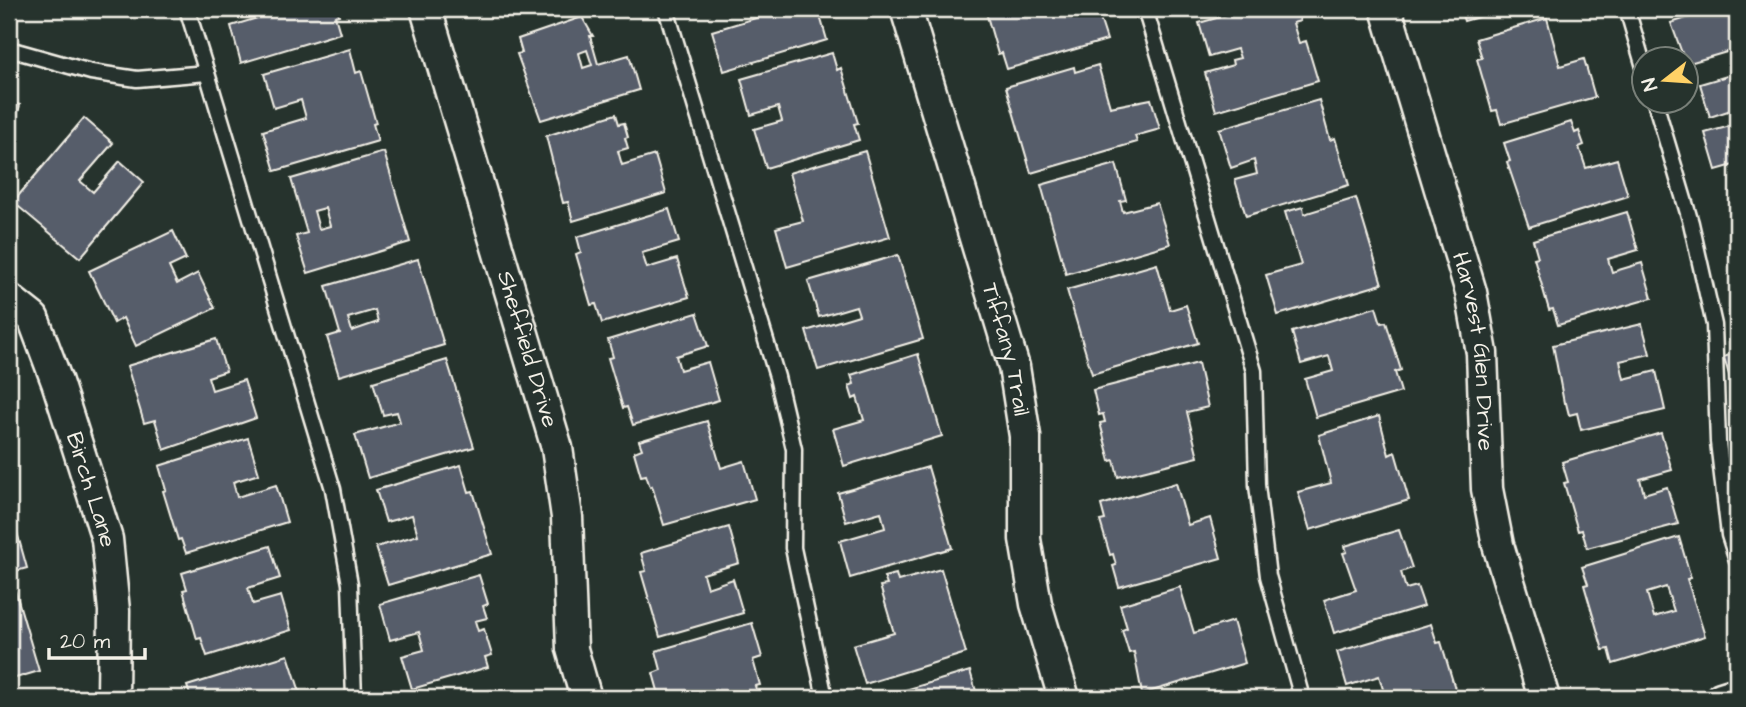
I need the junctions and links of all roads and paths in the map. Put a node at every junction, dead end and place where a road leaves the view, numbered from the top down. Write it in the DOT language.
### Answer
graph roads {
  1 [pos="187,9"];
  2 [pos="426,9"];
  3 [pos="666,9"];
  4 [pos="906,9"];
  5 [pos="1145,9"];
  6 [pos="1386,9"];
  7 [pos="1627,9"];
  8 [pos="1638,46"];
  9 [pos="9,49"];
  10 [pos="207,73"];
  11 [pos="1659,116"];
  12 [pos="9,299"];
  13 [pos="1737,560"];
  14 [pos="1737,693"];
  15 [pos="113,698"];
  16 [pos="354,698"];
  17 [pos="586,698"];
  18 [pos="825,698"];
  19 [pos="1064,698"];
  20 [pos="1302,698"];
  21 [pos="1544,698"];
  22 [pos="1721,698"];
  1 -- 10 [label="lane"];
  2 -- 17 [label="street, Sheffield Drive"];
  3 -- 18 [label="lane"];
  4 -- 19 [label="street, Tiffany Trail"];
  5 -- 20 [label="lane"];
  6 -- 21 [label="street, Harvest Glen Drive"];
  7 -- 8 [label="lane"];
  9 -- 10 [label="lane"];
  10 -- 16 [label="lane"];
  11 -- 13 [label="lane"];
  12 -- 15 [label="street, Birch Lane"];
  14 -- 22 [label="street"];
}
